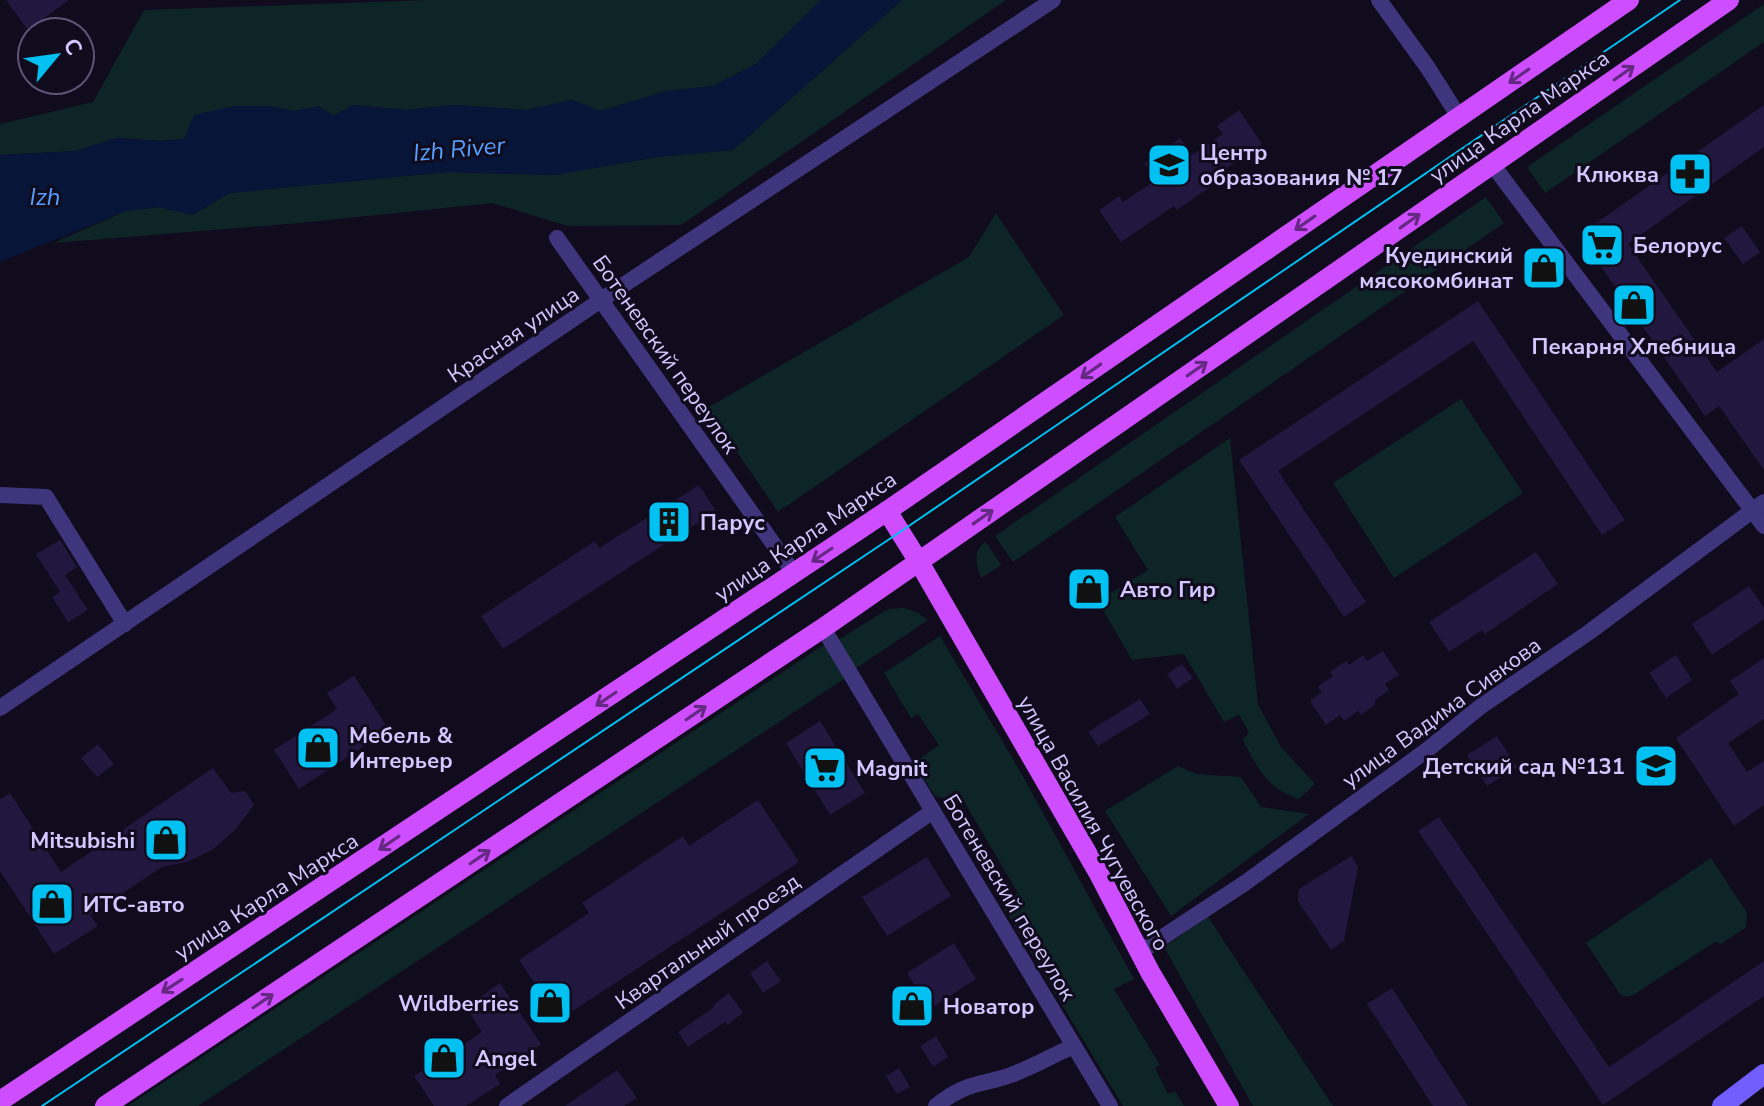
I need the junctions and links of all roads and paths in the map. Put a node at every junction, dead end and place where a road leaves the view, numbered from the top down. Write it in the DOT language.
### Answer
graph roads {
  1 [pos="1053,0"];
  2 [pos="1379,0"];
  3 [pos="1629,0"];
  4 [pos="1729,0"];
  5 [pos="1459,117"];
  6 [pos="1492,164"];
  7 [pos="557,238"];
  8 [pos="601,300"];
  9 [pos="0,495"];
  10 [pos="1758,506"];
  11 [pos="887,511"];
  12 [pos="1764,526"];
  13 [pos="919,562"];
  14 [pos="794,573"];
  15 [pos="125,624"];
  16 [pos="823,628"];
  17 [pos="0,708"];
  18 [pos="933,811"];
  19 [pos="1140,952"];
  20 [pos="1074,1046"];
  21 [pos="1764,1074"];
  22 [pos="0,1101"];
  23 [pos="105,1106"];
  24 [pos="507,1106"];
  25 [pos="936,1106"];
  26 [pos="1110,1106"];
  27 [pos="1229,1106"];
  28 [pos="1722,1106"];
  1 -- 8 [label="street, Красная улица"];
  2 -- 5 [label="street"];
  3 -- 5 [label="main road, улица Карла Маркса, one-way"];
  6 -- 4 [label="main road, улица Карла Маркса, one-way"];
  5 -- 11 [label="main road, улица Карла Маркса, one-way"];
  6 -- 10 [label="street"];
  13 -- 6 [label="main road, улица Карла Маркса, one-way"];
  7 -- 8 [label="street, Ботеневский переулок"];
  8 -- 14 [label="street, Ботеневский переулок"];
  8 -- 15 [label="street, Красная улица"];
  9 -- 15 [label="street"];
  10 -- 12 [label="street"];
  10 -- 19 [label="street, улица Вадима Сивкова"];
  11 -- 13 [label="main road, улица Василия Чугуевского"];
  11 -- 14 [label="main road, улица Карла Маркса, one-way"];
  13 -- 16 [label="main road, улица Карла Маркса"];
  13 -- 19 [label="main road, улица Василия Чугуевского"];
  14 -- 22 [label="main road, улица Карла Маркса, one-way"];
  15 -- 17 [label="street, Красная улица"];
  16 -- 18 [label="street, Ботеневский переулок"];
  23 -- 16 [label="main road, улица Карла Маркса, one-way"];
  18 -- 20 [label="street, Ботеневский переулок"];
  18 -- 24 [label="street, Квартальный проезд"];
  19 -- 27 [label="main road, улица Василия Чугуевского"];
  20 -- 25 [label="street"];
  20 -- 26 [label="street, Ботеневский переулок"];
  21 -- 28 [label="street"];
}
